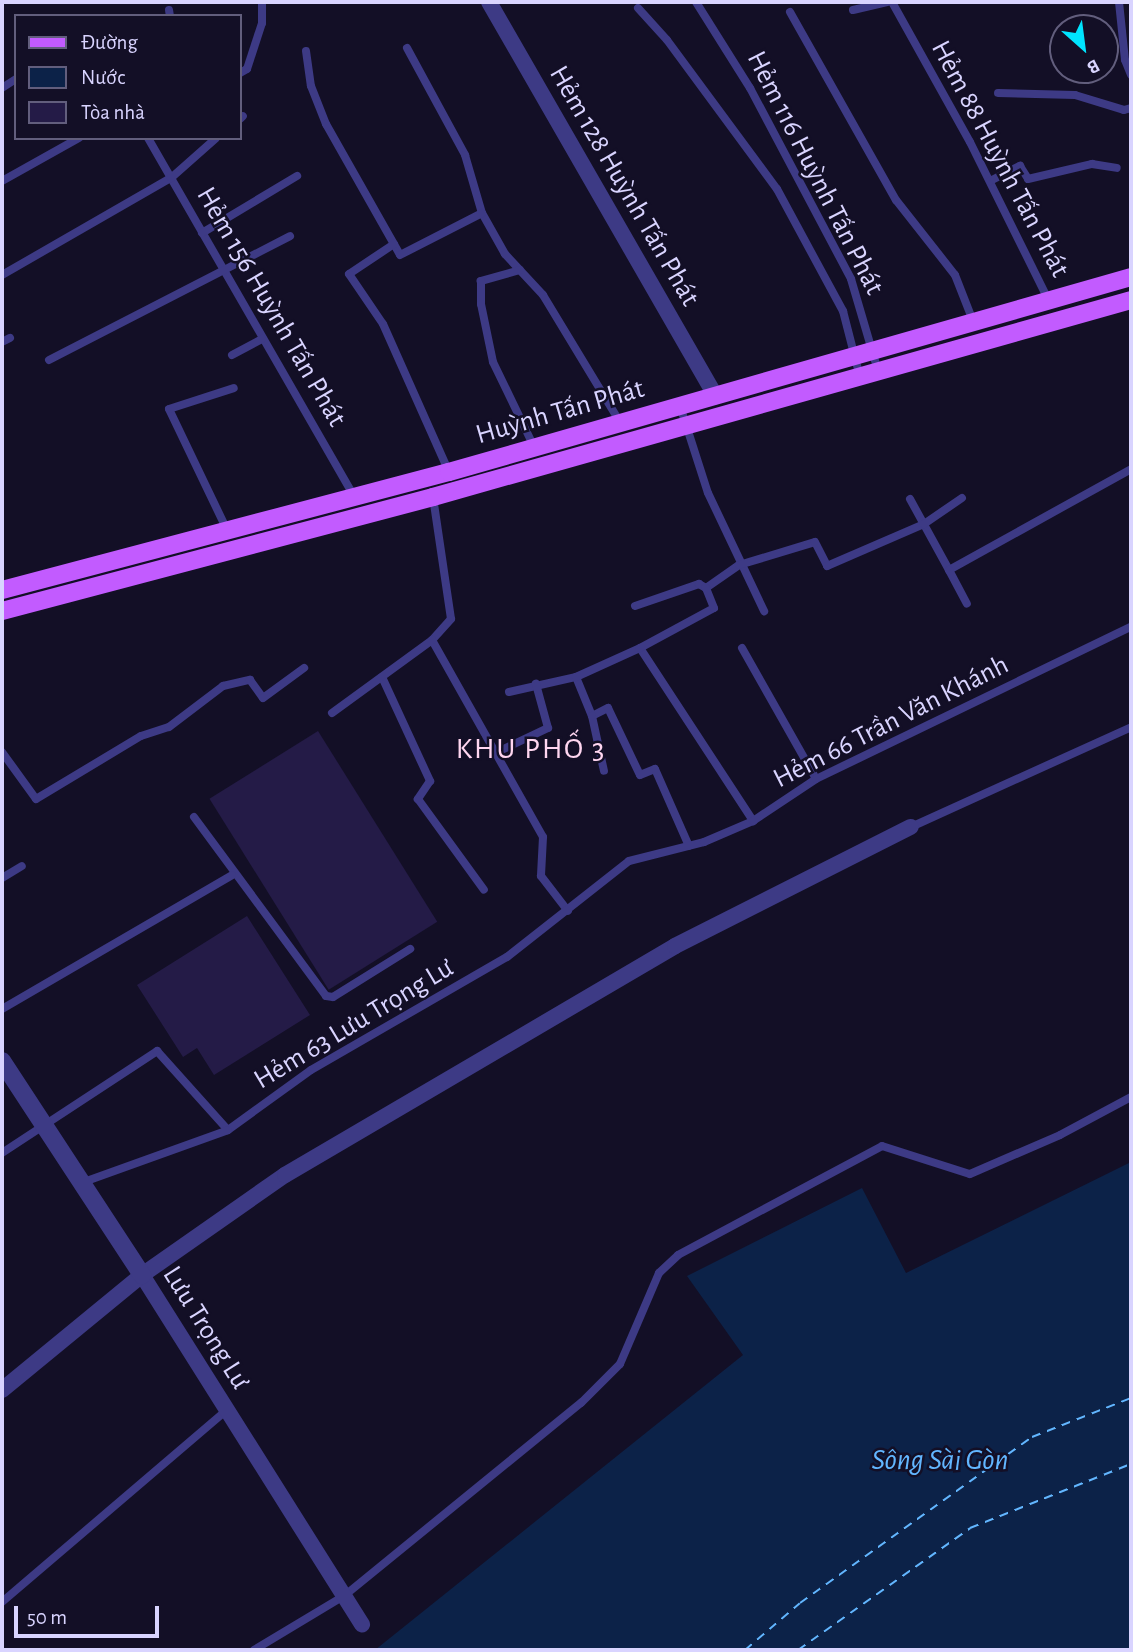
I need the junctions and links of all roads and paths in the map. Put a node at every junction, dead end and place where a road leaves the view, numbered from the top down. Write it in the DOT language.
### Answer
graph roads {
  1 [pos="262,2"];
  2 [pos="489,2"];
  3 [pos="696,2"];
  4 [pos="890,2"];
  5 [pos="1119,2"];
  6 [pos="638,8"];
  7 [pos="853,10"];
  8 [pos="790,12"];
  9 [pos="407,48"];
  10 [pos="306,51"];
  11 [pos="242,72"];
  12 [pos="1131,75"];
  13 [pos="998,93"];
  14 [pos="1131,108"];
  15 [pos="75,140"];
  16 [pos="149,140"];
  17 [pos="214,140"];
  18 [pos="1117,168"];
  19 [pos="297,176"];
  20 [pos="171,178"];
  21 [pos="2,181"];
  22 [pos="990,181"];
  23 [pos="482,212"];
  24 [pos="202,233"];
  25 [pos="290,236"];
  26 [pos="394,244"];
  27 [pos="520,270"];
  28 [pos="223,274"];
  29 [pos="2,275"];
  30 [pos="1131,277"];
  31 [pos="1131,300"];
  32 [pos="1049,301"];
  33 [pos="973,321"];
  34 [pos="262,340"];
  35 [pos="866,354"];
  36 [pos="232,355"];
  37 [pos="49,360"];
  38 [pos="878,371"];
  39 [pos="860,377"];
  40 [pos="234,388"];
  41 [pos="716,396"];
  42 [pos="680,406"];
  43 [pos="653,413"];
  44 [pos="620,422"];
  45 [pos="685,426"];
  46 [pos="663,432"];
  47 [pos="534,447"];
  48 [pos="1131,469"];
  49 [pos="449,472"];
  50 [pos="433,497"];
  51 [pos="962,498"];
  52 [pos="910,499"];
  53 [pos="359,505"];
  54 [pos="923,524"];
  55 [pos="228,532"];
  56 [pos="739,565"];
  57 [pos="949,570"];
  58 [pos="706,588"];
  59 [pos="2,590"];
  60 [pos="967,604"];
  61 [pos="635,606"];
  62 [pos="2,611"];
  63 [pos="764,611"];
  64 [pos="1131,627"];
  65 [pos="432,640"];
  66 [pos="640,648"];
  67 [pos="742,648"];
  68 [pos="304,668"];
  69 [pos="382,677"];
  70 [pos="576,677"];
  71 [pos="536,684"];
  72 [pos="509,692"];
  73 [pos="332,713"];
  74 [pos="592,716"];
  75 [pos="1131,727"];
  76 [pos="2,752"];
  77 [pos="493,754"];
  78 [pos="604,771"];
  79 [pos="816,779"];
  80 [pos="194,817"];
  81 [pos="753,821"];
  82 [pos="911,827"];
  83 [pos="689,846"];
  84 [pos="629,861"];
  85 [pos="22,866"];
  86 [pos="232,875"];
  87 [pos="2,878"];
  88 [pos="484,890"];
  89 [pos="568,911"];
  90 [pos="410,948"];
  91 [pos="2,1009"];
  92 [pos="2,1061"];
  93 [pos="1131,1097"];
  94 [pos="41,1123"];
  95 [pos="228,1130"];
  96 [pos="2,1153"];
  97 [pos="81,1183"];
  98 [pos="142,1275"];
  99 [pos="2,1390"];
  100 [pos="227,1410"];
  101 [pos="344,1596"];
  102 [pos="2,1602"];
  103 [pos="362,1625"];
  104 [pos="254,1650"];
  1 -- 11 [label="lane"];
  2 -- 41 [label="street, Hẻm 128 Huỳnh Tấn Phát"];
  3 -- 35 [label="lane, Hẻm 116 Huỳnh Tấn Phát"];
  4 -- 7 [label="lane"];
  4 -- 22 [label="lane, Hẻm 88 Huỳnh Tấn Phát"];
  5 -- 12 [label="lane"];
  6 -- 35 [label="lane"];
  8 -- 33 [label="lane"];
  9 -- 23 [label="lane"];
  10 -- 26 [label="lane"];
  13 -- 14 [label="lane"];
  15 -- 21 [label="lane"];
  16 -- 20 [label="lane, Hẻm 156 Huỳnh Tấn Phát"];
  17 -- 20 [label="lane"];
  18 -- 22 [label="lane"];
  19 -- 24 [label="lane"];
  20 -- 24 [label="lane, Hẻm 156 Huỳnh Tấn Phát"];
  20 -- 29 [label="lane"];
  22 -- 32 [label="lane, Hẻm 88 Huỳnh Tấn Phát"];
  23 -- 26 [label="lane"];
  23 -- 27 [label="lane"];
  24 -- 28 [label="lane, Hẻm 156 Huỳnh Tấn Phát"];
  25 -- 28 [label="lane"];
  26 -- 49 [label="lane"];
  27 -- 44 [label="lane"];
  27 -- 47 [label="lane"];
  28 -- 34 [label="lane, Hẻm 156 Huỳnh Tấn Phát"];
  28 -- 37 [label="lane"];
  30 -- 32 [label="main road, Huỳnh Tấn Phát"];
  31 -- 38 [label="main road, Huỳnh Tấn Phát"];
  32 -- 33 [label="main road, Huỳnh Tấn Phát"];
  33 -- 35 [label="main road, Huỳnh Tấn Phát"];
  34 -- 36 [label="lane"];
  34 -- 53 [label="lane, Hẻm 156 Huỳnh Tấn Phát"];
  35 -- 38 [label="lane, Hẻm 116 Huỳnh Tấn Phát"];
  35 -- 39 [label="lane"];
  35 -- 41 [label="main road, Huỳnh Tấn Phát"];
  38 -- 39 [label="main road, Huỳnh Tấn Phát"];
  39 -- 45 [label="main road, Huỳnh Tấn Phát"];
  40 -- 55 [label="lane"];
  41 -- 42 [label="main road, Huỳnh Tấn Phát"];
  42 -- 43 [label="main road, Huỳnh Tấn Phát"];
  42 -- 45 [label="lane"];
  43 -- 44 [label="main road, Huỳnh Tấn Phát"];
  43 -- 46 [label="main road"];
  44 -- 47 [label="main road, Huỳnh Tấn Phát"];
  45 -- 46 [label="main road, Huỳnh Tấn Phát"];
  45 -- 56 [label="lane"];
  46 -- 50 [label="main road, Huỳnh Tấn Phát"];
  47 -- 49 [label="main road, Huỳnh Tấn Phát"];
  48 -- 57 [label="lane"];
  49 -- 53 [label="main road, Huỳnh Tấn Phát"];
  50 -- 53 [label="main road, Huỳnh Tấn Phát"];
  50 -- 65 [label="lane"];
  51 -- 54 [label="lane"];
  52 -- 54 [label="lane"];
  53 -- 55 [label="main road, Huỳnh Tấn Phát"];
  53 -- 62 [label="main road, Huỳnh Tấn Phát"];
  54 -- 56 [label="lane"];
  54 -- 57 [label="lane"];
  55 -- 59 [label="main road, Huỳnh Tấn Phát"];
  56 -- 58 [label="lane"];
  56 -- 63 [label="lane"];
  57 -- 60 [label="lane"];
  58 -- 61 [label="lane"];
  58 -- 66 [label="lane"];
  64 -- 79 [label="lane, Hẻm 66 Trần Văn Khánh"];
  65 -- 69 [label="lane"];
  65 -- 77 [label="lane"];
  66 -- 70 [label="lane"];
  66 -- 81 [label="lane"];
  67 -- 79 [label="lane"];
  68 -- 76 [label="lane"];
  69 -- 73 [label="lane"];
  69 -- 88 [label="lane"];
  70 -- 71 [label="lane"];
  70 -- 74 [label="lane"];
  71 -- 72 [label="lane"];
  71 -- 77 [label="lane"];
  74 -- 78 [label="lane"];
  74 -- 83 [label="lane"];
  75 -- 82 [label="lane"];
  77 -- 89 [label="lane"];
  79 -- 81 [label="lane, Hẻm 66 Trần Văn Khánh"];
  80 -- 86 [label="lane"];
  81 -- 83 [label="lane, Hẻm 66 Trần Văn Khánh"];
  82 -- 98 [label="street"];
  83 -- 84 [label="lane, Hẻm 66 Trần Văn Khánh"];
  84 -- 89 [label="lane, Hẻm 63 Lưu Trọng Lư"];
  85 -- 87 [label="lane"];
  86 -- 90 [label="lane"];
  86 -- 91 [label="lane"];
  89 -- 95 [label="lane, Hẻm 63 Lưu Trọng Lư"];
  92 -- 94 [label="street, Lưu Trọng Lư"];
  93 -- 101 [label="lane"];
  94 -- 95 [label="lane"];
  94 -- 96 [label="lane"];
  94 -- 97 [label="street, Lưu Trọng Lư"];
  95 -- 97 [label="lane, Hẻm 63 Lưu Trọng Lư"];
  97 -- 98 [label="street, Lưu Trọng Lư"];
  98 -- 99 [label="street"];
  98 -- 100 [label="street, Lưu Trọng Lư"];
  100 -- 101 [label="street, Lưu Trọng Lư"];
  100 -- 102 [label="lane"];
  101 -- 103 [label="street, Lưu Trọng Lư"];
  101 -- 104 [label="lane"];
}
